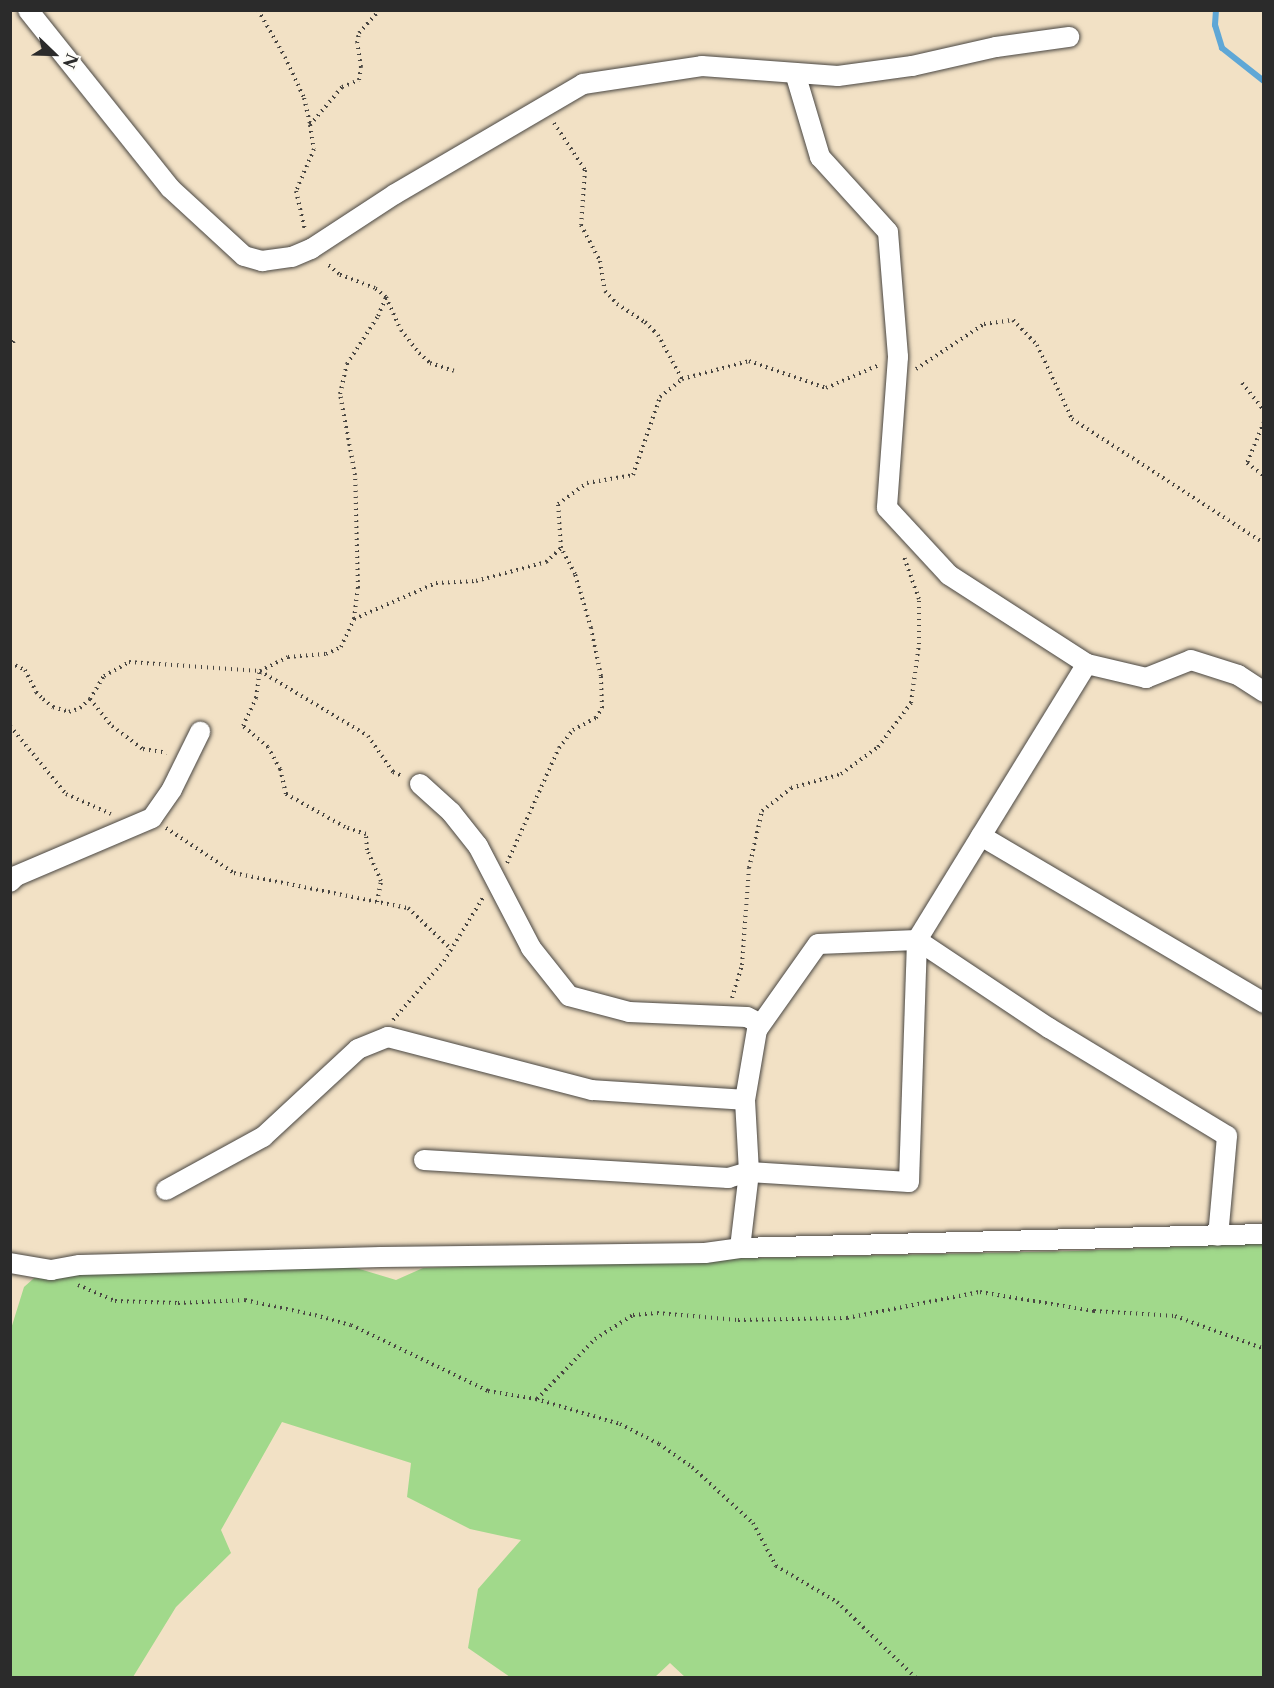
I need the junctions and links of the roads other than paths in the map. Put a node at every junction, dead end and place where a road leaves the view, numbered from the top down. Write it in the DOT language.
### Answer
graph roads {
  1 [pos="28,10"];
  2 [pos="1069,37"];
  3 [pos="795,73"];
  4 [pos="1087,664"];
  5 [pos="1263,692"];
  6 [pos="200,732"];
  7 [pos="420,784"];
  8 [pos="981,836"];
  9 [pos="10,882"];
  10 [pos="917,940"];
  11 [pos="1263,1003"];
  12 [pos="757,1030"];
  13 [pos="745,1100"];
  14 [pos="424,1160"];
  15 [pos="748,1172"];
  16 [pos="166,1190"];
  17 [pos="1263,1234"];
  18 [pos="1218,1236"];
  19 [pos="740,1248"];
  20 [pos="10,1263"];
  1 -- 3 [label="street"];
  2 -- 3 [label="street"];
  3 -- 4 [label="street"];
  4 -- 5 [label="street"];
  4 -- 8 [label="street"];
  6 -- 9 [label="street"];
  7 -- 12 [label="street"];
  8 -- 10 [label="street"];
  8 -- 11 [label="street"];
  10 -- 12 [label="street"];
  10 -- 15 [label="street"];
  10 -- 18 [label="street"];
  12 -- 13 [label="street"];
  13 -- 15 [label="street"];
  13 -- 16 [label="street"];
  14 -- 15 [label="street"];
  15 -- 19 [label="street"];
  17 -- 18 [label="street"];
  18 -- 19 [label="street"];
  19 -- 20 [label="street"];
}
